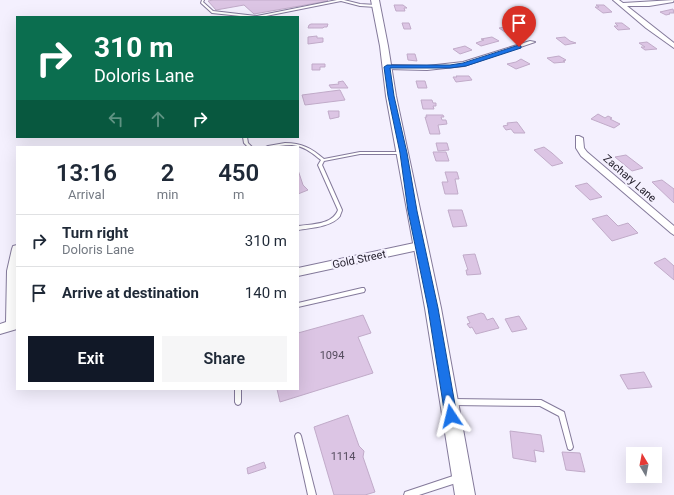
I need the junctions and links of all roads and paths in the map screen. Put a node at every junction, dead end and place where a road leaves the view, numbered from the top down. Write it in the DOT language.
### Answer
graph roads {
  1 [pos="203,0"];
  2 [pos="341,0"];
  3 [pos="616,0"];
  4 [pos="673,0"];
  5 [pos="375,3"];
  6 [pos="621,5"];
  7 [pos="244,16"];
  8 [pos="257,16"];
  9 [pos="532,42"];
  10 [pos="674,46"];
  11 [pos="387,67"];
  12 [pos="579,138"];
  13 [pos="276,146"];
  14 [pos="404,153"];
  15 [pos="323,160"];
  16 [pos="299,228"];
  17 [pos="674,231"];
  18 [pos="419,246"];
  19 [pos="16,253"];
  20 [pos="299,272"];
  21 [pos="362,290"];
  22 [pos="299,305"];
  23 [pos="14,325"];
  24 [pos="0,330"];
  25 [pos="238,390"];
  26 [pos="238,402"];
  27 [pos="449,402"];
  28 [pos="298,436"];
  29 [pos="570,447"];
  30 [pos="462,477"];
  31 [pos="312,495"];
  32 [pos="408,495"];
  33 [pos="465,495"];
  1 -- 7 [label="lane"];
  2 -- 5 [label="lane"];
  2 -- 8 [label="lane"];
  3 -- 6 [label="street"];
  4 -- 6 [label="street"];
  5 -- 11 [label="main road"];
  6 -- 10 [label="street"];
  9 -- 11 [label="street"];
  11 -- 14 [label="main road"];
  12 -- 17 [label="street, Zachary Lane"];
  13 -- 15 [label="lane"];
  14 -- 15 [label="lane"];
  14 -- 18 [label="main road"];
  15 -- 16 [label="lane"];
  18 -- 20 [label="street, Gold Street"];
  18 -- 27 [label="main road"];
  19 -- 23 [label="street"];
  21 -- 22 [label="lane"];
  23 -- 24 [label="street"];
  25 -- 26 [label="lane"];
  27 -- 29 [label="lane"];
  27 -- 30 [label="main road"];
  28 -- 31 [label="lane"];
  30 -- 32 [label="lane"];
  30 -- 33 [label="main road"];
}
